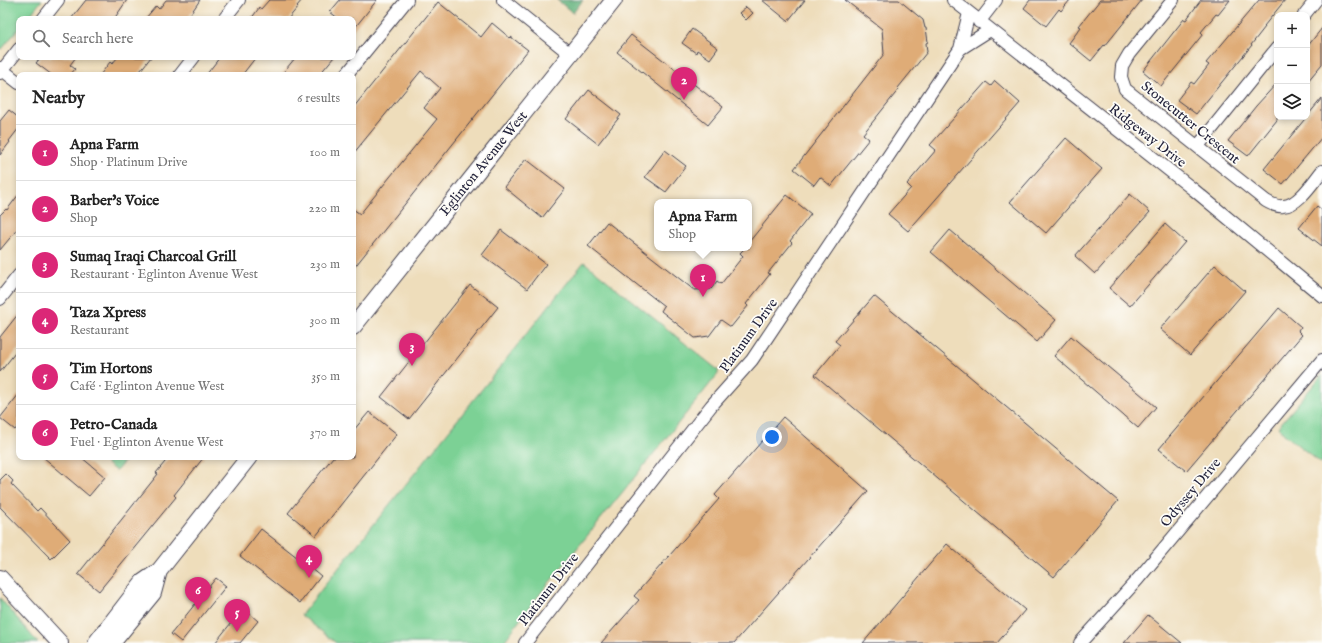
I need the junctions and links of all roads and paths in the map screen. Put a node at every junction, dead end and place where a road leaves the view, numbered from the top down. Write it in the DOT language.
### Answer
graph roads {
  1 [pos="58,0"];
  2 [pos="239,0"];
  3 [pos="407,0"];
  4 [pos="503,0"];
  5 [pos="614,0"];
  6 [pos="953,0"];
  7 [pos="996,0"];
  8 [pos="1173,0"];
  9 [pos="1316,0"];
  10 [pos="1306,12"];
  11 [pos="969,13"];
  12 [pos="45,16"];
  13 [pos="226,16"];
  14 [pos="979,22"];
  15 [pos="990,30"];
  16 [pos="960,49"];
  17 [pos="16,52"];
  18 [pos="1274,52"];
  19 [pos="570,54"];
  20 [pos="192,60"];
  21 [pos="1,70"];
  22 [pos="182,72"];
  23 [pos="348,72"];
  24 [pos="16,81"];
  25 [pos="1198,146"];
  26 [pos="1322,171"];
  27 [pos="16,279"];
  28 [pos="1322,296"];
  29 [pos="0,299"];
  30 [pos="356,323"];
  31 [pos="1322,360"];
  32 [pos="247,460"];
  33 [pos="159,571"];
  34 [pos="0,578"];
  35 [pos="60,643"];
  36 [pos="96,643"];
  37 [pos="112,643"];
  38 [pos="525,643"];
  39 [pos="1080,643"];
  1 -- 12 [label="street"];
  2 -- 13 [label="street"];
  3 -- 23 [label="street"];
  4 -- 19 [label="street"];
  5 -- 19 [label="main road, Eglinton Avenue West"];
  6 -- 11 [label="street, Ridgeway Drive"];
  7 -- 14 [label="street"];
  8 -- 25 [label="street, Stonecutter Crescent"];
  9 -- 10 [label="street"];
  11 -- 14 [label="street, Ridgeway Drive"];
  11 -- 16 [label="street, Platinum Drive"];
  14 -- 15 [label="street, Ridgeway Drive"];
  15 -- 16 [label="street, Platinum Drive"];
  15 -- 28 [label="street, Ridgeway Drive"];
  16 -- 38 [label="street, Platinum Drive"];
  17 -- 21 [label="street"];
  18 -- 25 [label="street"];
  19 -- 30 [label="main road, Eglinton Avenue West"];
  20 -- 22 [label="street"];
  21 -- 24 [label="street"];
  25 -- 26 [label="street, Stonecutter Crescent"];
  27 -- 29 [label="street"];
  31 -- 39 [label="street, Odyssey Drive"];
  32 -- 33 [label="main road"];
  33 -- 36 [label="main road"];
  33 -- 37 [label="main road"];
  34 -- 35 [label="main road"];
}
